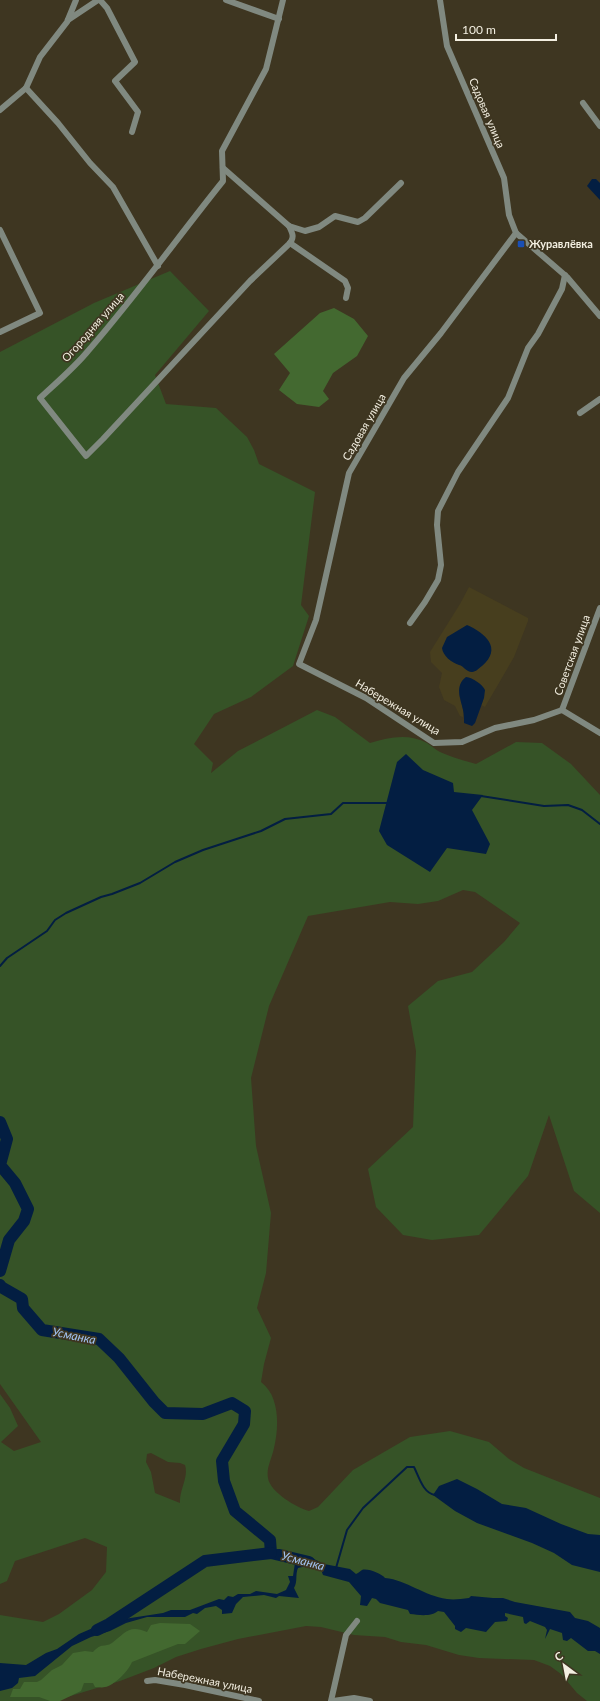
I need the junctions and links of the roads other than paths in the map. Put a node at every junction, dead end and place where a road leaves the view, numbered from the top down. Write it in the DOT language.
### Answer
graph roads {
  1 [pos="76,0"];
  2 [pos="99,0"];
  3 [pos="226,0"];
  4 [pos="283,0"];
  5 [pos="440,0"];
  6 [pos="279,19"];
  7 [pos="68,20"];
  8 [pos="26,88"];
  9 [pos="583,103"];
  10 [pos="0,110"];
  11 [pos="600,126"];
  12 [pos="132,132"];
  13 [pos="223,168"];
  14 [pos="401,183"];
  15 [pos="289,226"];
  16 [pos="0,230"];
  17 [pos="516,233"];
  18 [pos="290,243"];
  19 [pos="158,266"];
  20 [pos="565,276"];
  21 [pos="346,298"];
  22 [pos="600,316"];
  23 [pos="0,332"];
  24 [pos="600,399"];
  25 [pos="580,413"];
  26 [pos="600,608"];
  27 [pos="410,623"];
  28 [pos="299,664"];
  29 [pos="562,710"];
  30 [pos="600,733"];
  31 [pos="357,1621"];
  32 [pos="147,1681"];
  33 [pos="259,1701"];
  34 [pos="332,1701"];
  35 [pos="370,1701"];
  1 -- 7 [label="street"];
  2 -- 7 [label="street"];
  2 -- 12 [label="street"];
  3 -- 6 [label="street"];
  4 -- 6 [label="street"];
  5 -- 17 [label="street, Садовая улица"];
  6 -- 13 [label="street, Огородняя улица"];
  7 -- 8 [label="street"];
  8 -- 10 [label="street"];
  8 -- 19 [label="street"];
  9 -- 11 [label="street"];
  13 -- 15 [label="street"];
  13 -- 19 [label="street, Огородняя улица"];
  14 -- 15 [label="street"];
  15 -- 18 [label="street"];
  16 -- 23 [label="street"];
  17 -- 20 [label="street, Садовая улица"];
  17 -- 28 [label="street, Садовая улица"];
  18 -- 19 [label="street, Огородняя улица"];
  18 -- 21 [label="street"];
  20 -- 22 [label="street, Садовая улица"];
  20 -- 27 [label="street"];
  24 -- 25 [label="street"];
  26 -- 29 [label="street, Советская улица"];
  28 -- 29 [label="street, Набережная улица"];
  29 -- 30 [label="street"];
  31 -- 34 [label="street"];
  32 -- 33 [label="street, Набережная улица"];
  34 -- 35 [label="street"];
}
